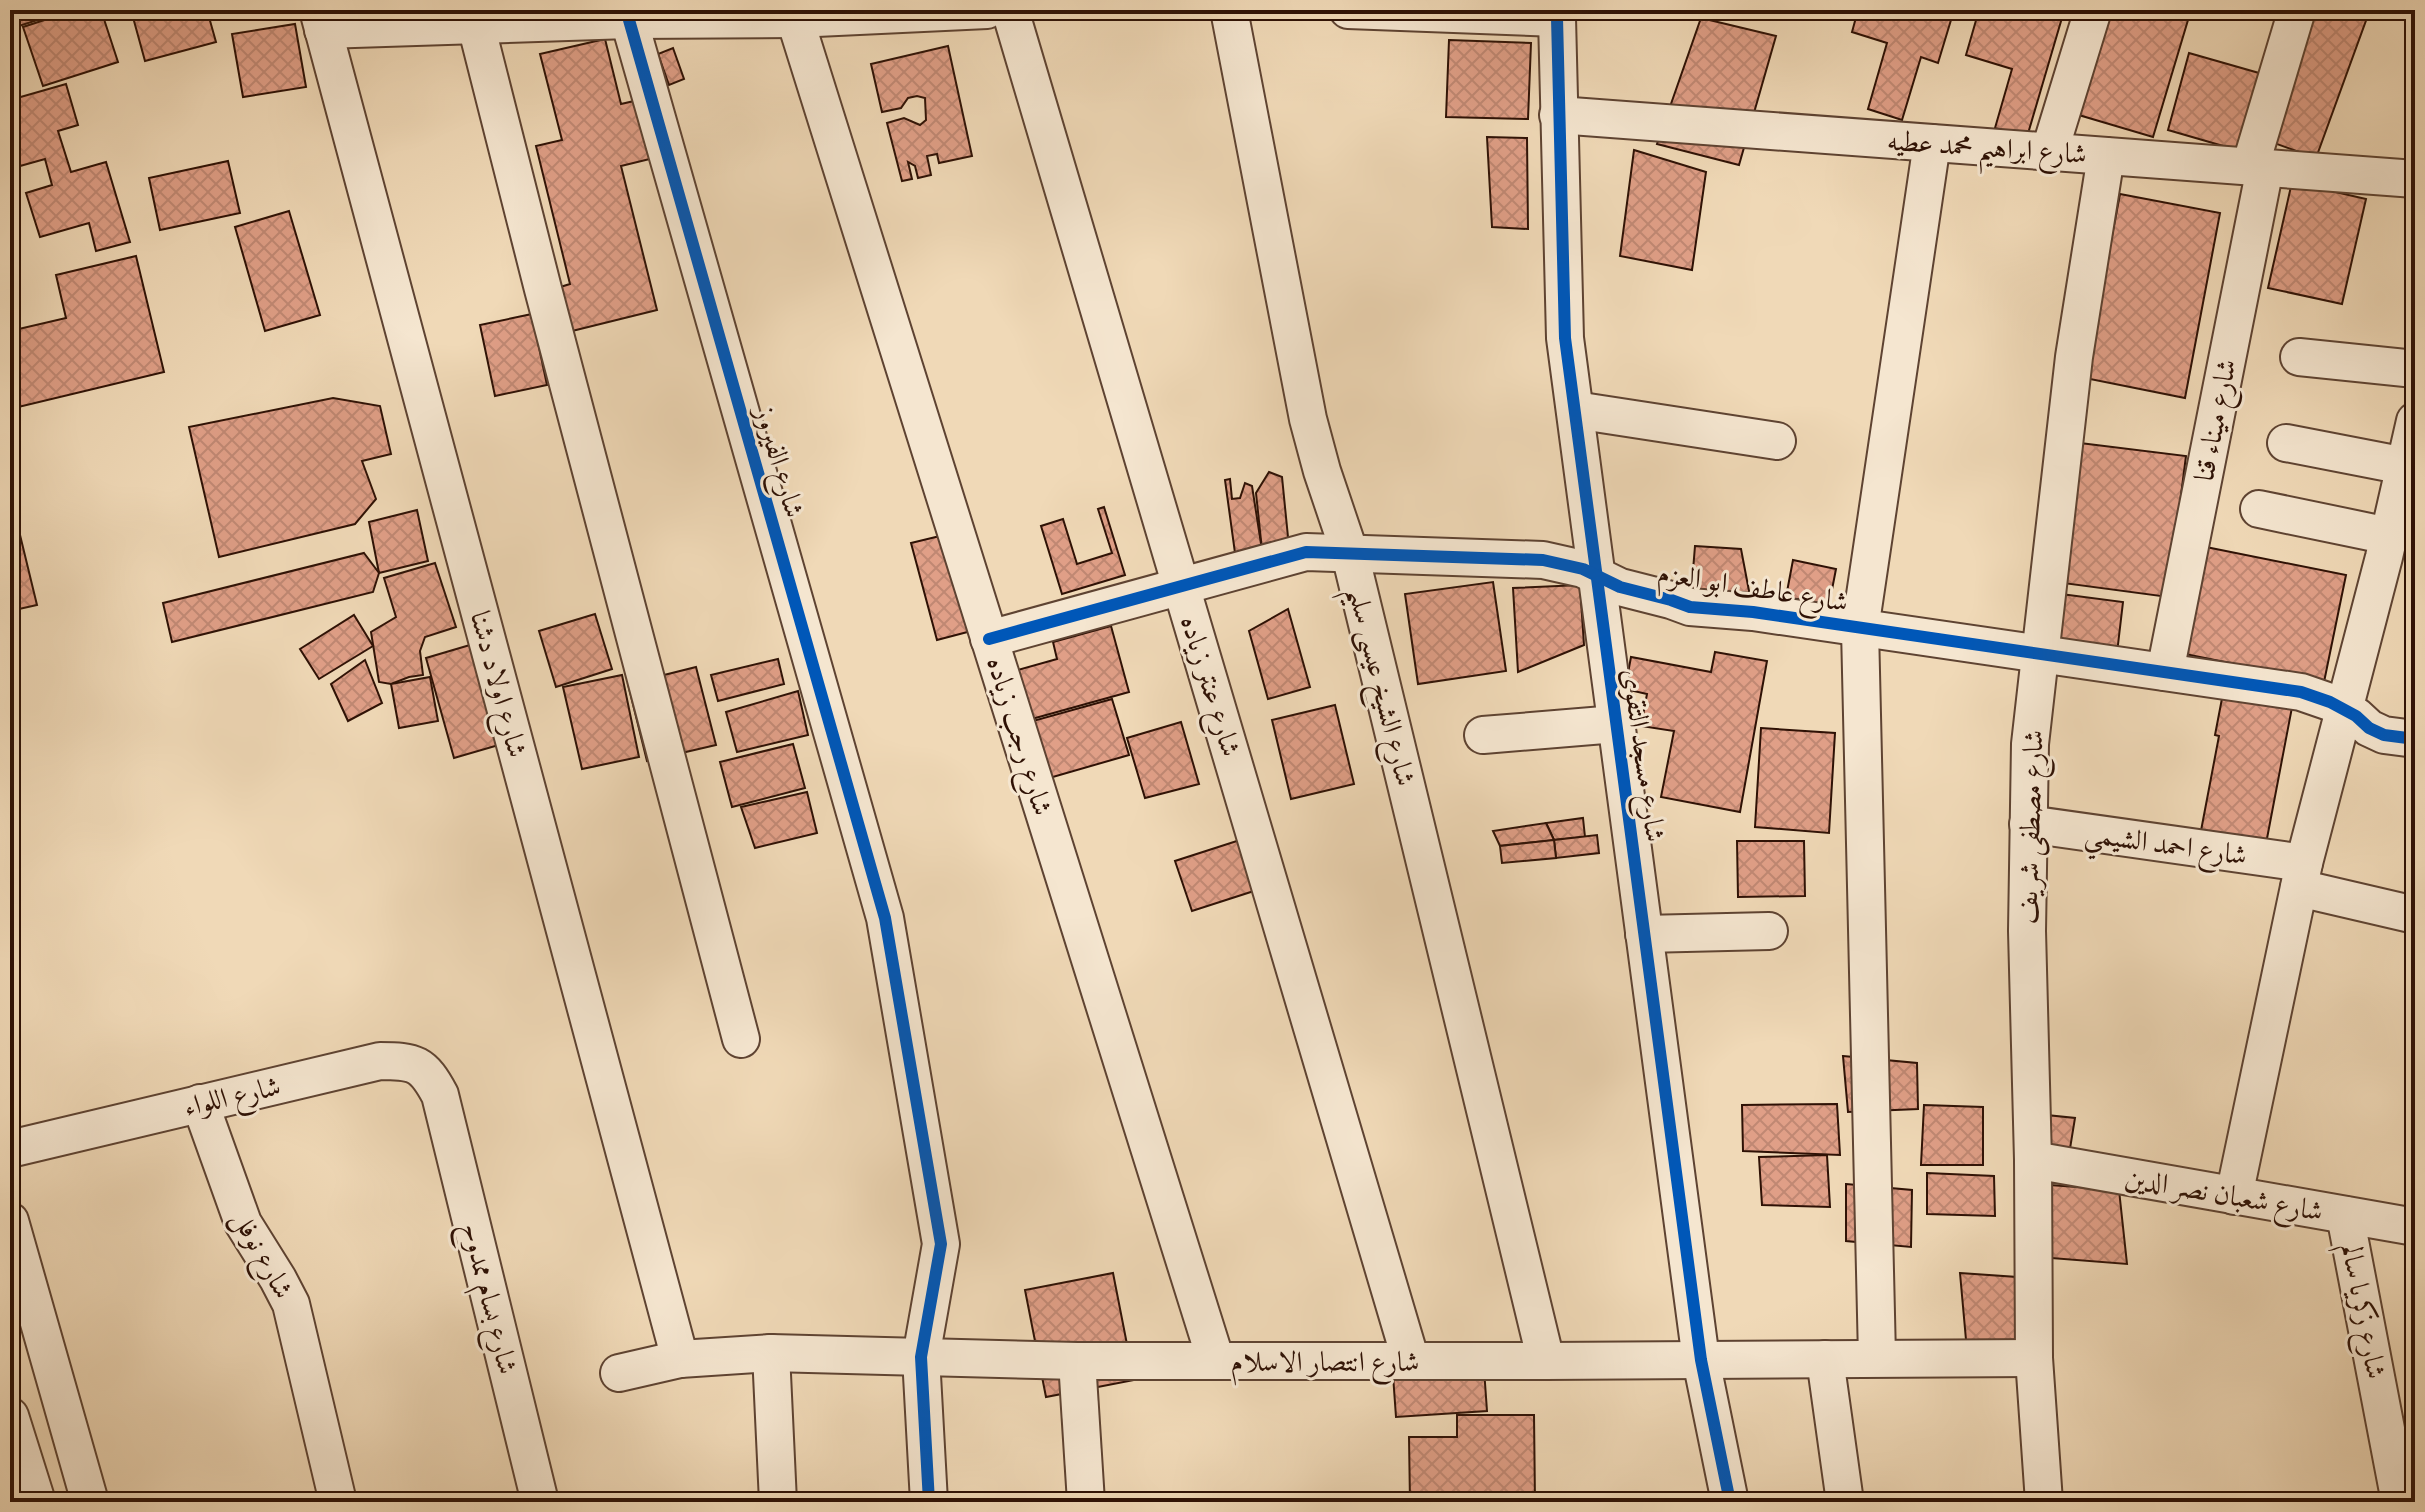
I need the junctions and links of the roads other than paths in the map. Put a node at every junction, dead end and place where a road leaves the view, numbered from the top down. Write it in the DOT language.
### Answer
graph roads {
  1 [pos="987,10"];
  2 [pos="1010,10"];
  3 [pos="1229,10"];
  4 [pos="1348,10"];
  5 [pos="2093,10"];
  6 [pos="2297,10"];
  7 [pos="836,14"];
  8 [pos="1558,14"];
  9 [pos="795,19"];
  10 [pos="320,20"];
  11 [pos="629,20"];
  12 [pos="476,25"];
  13 [pos="1558,115"];
  14 [pos="1932,143"];
  15 [pos="2050,150"];
  16 [pos="2106,156"];
  17 [pos="2257,167"];
  18 [pos="2415,179"];
  19 [pos="2299,357"];
  20 [pos="2415,369"];
  21 [pos="1575,410"];
  22 [pos="2415,421"];
  23 [pos="1777,441"];
  24 [pos="2286,443"];
  25 [pos="2405,466"];
  26 [pos="2259,509"];
  27 [pos="2389,536"];
  28 [pos="1350,554"];
  29 [pos="1596,575"];
  30 [pos="1181,587"];
  31 [pos="1860,629"];
  32 [pos="989,639"];
  33 [pos="2039,655"];
  34 [pos="2165,672"];
  35 [pos="2344,710"];
  36 [pos="1616,724"];
  37 [pos="1483,735"];
  38 [pos="2415,739"];
  39 [pos="2028,824"];
  40 [pos="2301,876"];
  41 [pos="2415,915"];
  42 [pos="1769,931"];
  43 [pos="1644,934"];
  44 [pos="741,1039"];
  45 [pos="440,1095"];
  46 [pos="200,1103"];
  47 [pos="10,1149"];
  48 [pos="2033,1160"];
  49 [pos="2234,1196"];
  50 [pos="2345,1215"];
  51 [pos="10,1221"];
  52 [pos="2414,1225"];
  53 [pos="771,1353"];
  54 [pos="921,1357"];
  55 [pos="1877,1357"];
  56 [pos="2034,1358"];
  57 [pos="680,1359"];
  58 [pos="1825,1359"];
  59 [pos="1701,1360"];
  60 [pos="1077,1361"];
  61 [pos="1216,1361"];
  62 [pos="1411,1361"];
  63 [pos="1546,1361"];
  64 [pos="619,1373"];
  65 [pos="10,1416"];
  66 [pos="37,1502"];
  67 [pos="90,1502"];
  68 [pos="338,1502"];
  69 [pos="540,1502"];
  70 [pos="778,1502"];
  71 [pos="929,1502"];
  72 [pos="1086,1502"];
  73 [pos="1730,1502"];
  74 [pos="1845,1502"];
  75 [pos="2044,1502"];
  76 [pos="2400,1502"];
  1 -- 7 [label="street"];
  2 -- 30 [label="street, شارع عنتر زياده"];
  3 -- 28 [label="street, شارع الشيخ عيسى سليم"];
  4 -- 8 [label="street"];
  5 -- 15 [label="street"];
  6 -- 17 [label="street, شارع ميناء قنا"];
  7 -- 9 [label="street"];
  8 -- 13 [label="street, شارع مسجد التقوى"];
  9 -- 11 [label="street"];
  9 -- 32 [label="street, شارع رجب زياده"];
  10 -- 12 [label="street"];
  10 -- 57 [label="street, شارع اولاد دشنا"];
  11 -- 12 [label="street"];
  11 -- 54 [label="street, شارع الفيروز"];
  12 -- 44 [label="street"];
  13 -- 14 [label="street, شارع ابراهيم محمد عطيه"];
  13 -- 21 [label="street, شارع مسجد التقوى"];
  14 -- 15 [label="street, شارع ابراهيم محمد عطيه"];
  14 -- 31 [label="street"];
  15 -- 16 [label="street, شارع ابراهيم محمد عطيه"];
  16 -- 17 [label="street, شارع ابراهيم محمد عطيه"];
  16 -- 33 [label="street, شارع مصطفى شريف"];
  17 -- 18 [label="street, شارع ابراهيم محمد عطيه"];
  17 -- 34 [label="street, شارع ميناء قنا"];
  19 -- 20 [label="street"];
  21 -- 23 [label="street"];
  21 -- 29 [label="street, شارع مسجد التقوى"];
  22 -- 25 [label="street"];
  24 -- 25 [label="street"];
  25 -- 27 [label="street"];
  26 -- 27 [label="street"];
  27 -- 35 [label="street"];
  28 -- 29 [label="street, شارع عاطف ابو العزم"];
  28 -- 30 [label="street, شارع عاطف ابو العزم"];
  28 -- 63 [label="street, شارع الشيخ عيسى سليم"];
  29 -- 31 [label="street, شارع عاطف ابو العزم"];
  29 -- 36 [label="street, شارع مسجد التقوى"];
  30 -- 32 [label="street, شارع عاطف ابو العزم"];
  30 -- 62 [label="street, شارع عنتر زياده"];
  31 -- 33 [label="street, شارع عاطف ابو العزم"];
  31 -- 55 [label="street"];
  32 -- 61 [label="street, شارع رجب زياده"];
  33 -- 34 [label="street, شارع عاطف ابو العزم"];
  33 -- 39 [label="street, شارع مصطفى شريف"];
  34 -- 35 [label="street, شارع عاطف ابو العزم"];
  35 -- 38 [label="street, شارع عاطف ابو العزم"];
  35 -- 40 [label="street"];
  36 -- 37 [label="street"];
  36 -- 43 [label="street, شارع مسجد التقوى"];
  39 -- 40 [label="street, شارع احمد الشيمي"];
  39 -- 48 [label="street, شارع مصطفى شريف"];
  40 -- 41 [label="street, شارع احمد الشيمي"];
  40 -- 49 [label="street"];
  42 -- 43 [label="street"];
  43 -- 59 [label="street, شارع مسجد التقوى"];
  45 -- 46 [label="street, شارع اللواء"];
  45 -- 69 [label="street, شارع بسام ممدوح"];
  46 -- 47 [label="street, شارع اللواء"];
  46 -- 68 [label="street, شارع نوفل"];
  48 -- 49 [label="street, شارع شعبان نصر الدين"];
  48 -- 56 [label="street, شارع مصطفى شريف"];
  49 -- 50 [label="street, شارع شعبان نصر الدين"];
  50 -- 52 [label="street, شارع شعبان نصر الدين"];
  50 -- 76 [label="street, شارع زكريا سالم"];
  51 -- 67 [label="street"];
  53 -- 54 [label="street, شارع انتصار الاسلام"];
  53 -- 57 [label="street, شارع انتصار الاسلام"];
  53 -- 70 [label="street"];
  54 -- 60 [label="street, شارع انتصار الاسلام"];
  54 -- 71 [label="street, شارع الفيروز"];
  55 -- 56 [label="street, شارع انتصار الاسلام"];
  55 -- 58 [label="street, شارع انتصار الاسلام"];
  56 -- 75 [label="street, شارع مصطفى شريف"];
  57 -- 64 [label="street, شارع انتصار الاسلام"];
  58 -- 59 [label="street, شارع انتصار الاسلام"];
  58 -- 74 [label="street"];
  59 -- 63 [label="street, شارع انتصار الاسلام"];
  59 -- 73 [label="street, شارع مسجد التقوى"];
  60 -- 61 [label="street, شارع انتصار الاسلام"];
  60 -- 72 [label="street"];
  61 -- 62 [label="street, شارع انتصار الاسلام"];
  62 -- 63 [label="street, شارع انتصار الاسلام"];
  65 -- 66 [label="street"];
}
